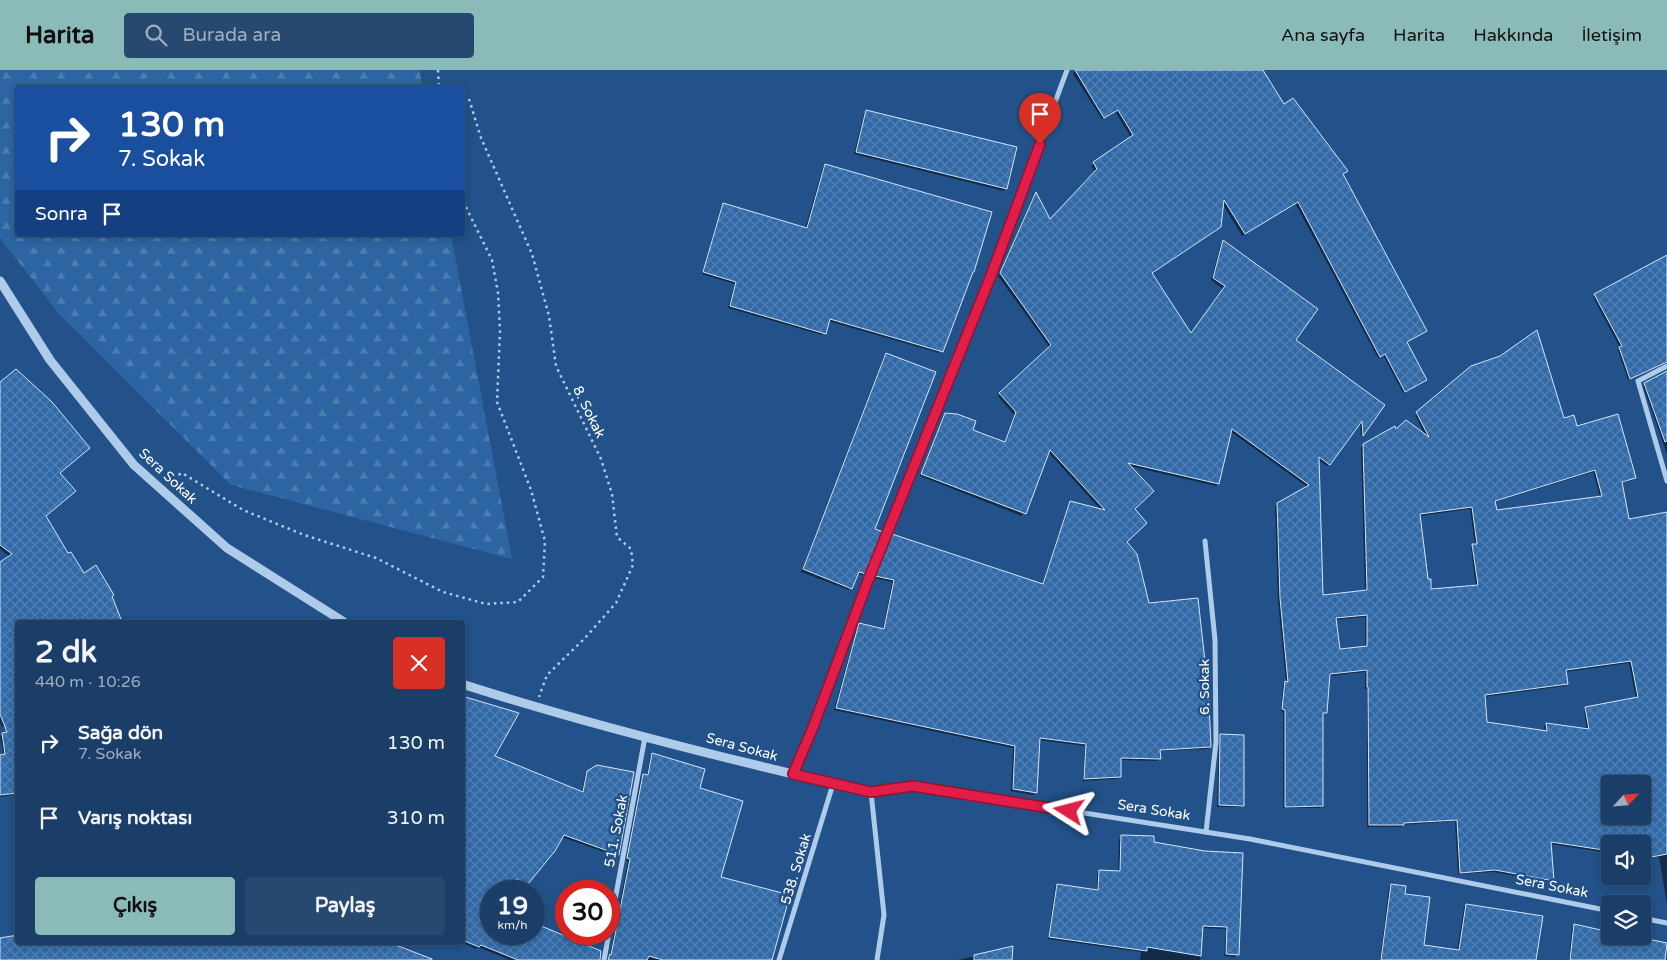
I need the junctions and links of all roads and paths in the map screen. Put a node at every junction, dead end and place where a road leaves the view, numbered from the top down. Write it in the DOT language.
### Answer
graph roads {
  1 [pos="438,70"];
  2 [pos="1067,70"];
  3 [pos="439,85"];
  4 [pos="469,99"];
  5 [pos="465,206"];
  6 [pos="0,281"];
  7 [pos="1667,366"];
  8 [pos="1667,481"];
  9 [pos="157,486"];
  10 [pos="1205,541"];
  11 [pos="341,620"];
  12 [pos="465,685"];
  13 [pos="536,708"];
  14 [pos="646,736"];
  15 [pos="793,774"];
  16 [pos="833,784"];
  17 [pos="871,792"];
  18 [pos="1206,832"];
  19 [pos="1601,909"];
  20 [pos="1651,920"];
  21 [pos="1667,923"];
  22 [pos="604,960"];
  23 [pos="779,960"];
  24 [pos="878,960"];
  1 -- 3 [label="path"];
  2 -- 15 [label="street"];
  4 -- 13 [label="path, 8. Sokak"];
  5 -- 9 [label="path"];
  6 -- 9 [label="street, Sera Sokak"];
  7 -- 8 [label="street"];
  9 -- 11 [label="street, Sera Sokak"];
  10 -- 18 [label="street, 6. Sokak"];
  12 -- 13 [label="street, Sera Sokak"];
  13 -- 14 [label="street, Sera Sokak"];
  14 -- 15 [label="street, Sera Sokak"];
  14 -- 22 [label="street, 511. Sokak"];
  15 -- 16 [label="street, Sera Sokak"];
  16 -- 17 [label="street, Sera Sokak"];
  16 -- 23 [label="street, 538. Sokak"];
  17 -- 18 [label="street, Sera Sokak"];
  17 -- 24 [label="street"];
  18 -- 19 [label="street, Sera Sokak"];
  20 -- 21 [label="street"];
}
